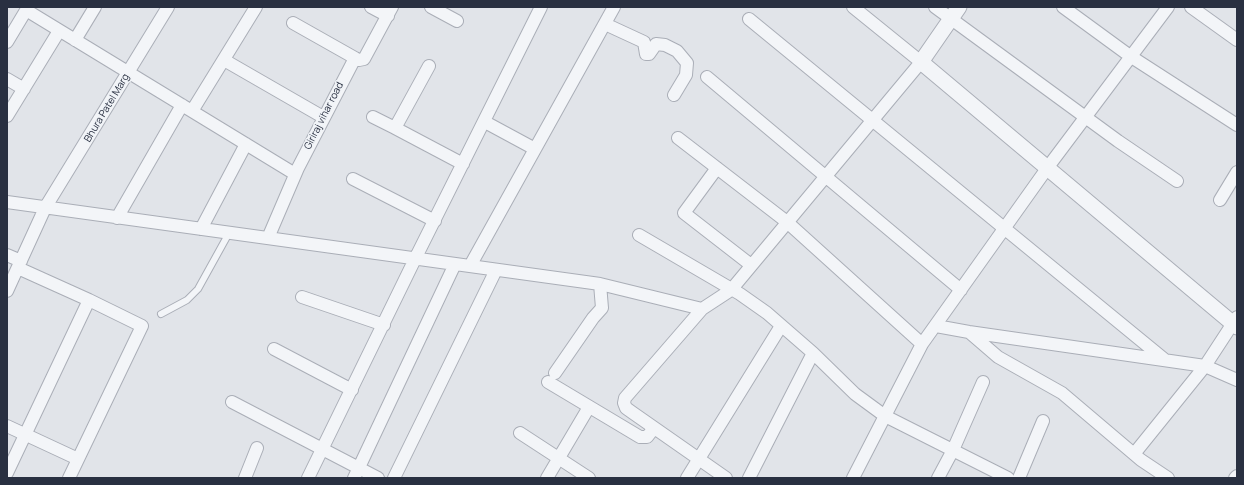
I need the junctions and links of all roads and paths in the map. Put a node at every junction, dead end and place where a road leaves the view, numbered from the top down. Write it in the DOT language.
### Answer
graph roads {
  1 [pos="96,7"];
  2 [pos="168,7"];
  3 [pos="256,7"];
  4 [pos="371,7"];
  5 [pos="431,7"];
  6 [pos="541,7"];
  7 [pos="614,7"];
  8 [pos="853,7"];
  9 [pos="935,7"];
  10 [pos="1063,7"];
  11 [pos="1168,7"];
  12 [pos="1192,7"];
  13 [pos="27,9"];
  14 [pos="390,11"];
  15 [pos="956,12"];
  16 [pos="750,19"];
  17 [pos="457,21"];
  18 [pos="293,23"];
  19 [pos="606,24"];
  20 [pos="59,30"];
  21 [pos="75,40"];
  22 [pos="1237,40"];
  23 [pos="7,42"];
  24 [pos="1130,56"];
  25 [pos="355,58"];
  26 [pos="224,60"];
  27 [pos="921,62"];
  28 [pos="429,66"];
  29 [pos="128,73"];
  30 [pos="707,77"];
  31 [pos="7,79"];
  32 [pos="24,89"];
  33 [pos="674,95"];
  34 [pos="187,108"];
  35 [pos="7,116"];
  36 [pos="323,117"];
  37 [pos="373,117"];
  38 [pos="1086,117"];
  39 [pos="872,120"];
  40 [pos="484,122"];
  41 [pos="1237,125"];
  42 [pos="395,128"];
  43 [pos="678,138"];
  44 [pos="246,144"];
  45 [pos="535,149"];
  46 [pos="463,164"];
  47 [pos="1048,167"];
  48 [pos="717,168"];
  49 [pos="1237,172"];
  50 [pos="295,174"];
  51 [pos="826,176"];
  52 [pos="353,179"];
  53 [pos="1177,180"];
  54 [pos="1220,200"];
  55 [pos="7,202"];
  56 [pos="45,208"];
  57 [pos="117,218"];
  58 [pos="436,221"];
  59 [pos="787,222"];
  60 [pos="201,229"];
  61 [pos="1004,229"];
  62 [pos="229,233"];
  63 [pos="639,236"];
  64 [pos="268,238"];
  65 [pos="7,255"];
  66 [pos="415,259"];
  67 [pos="19,264"];
  68 [pos="455,264"];
  69 [pos="751,265"];
  70 [pos="470,266"];
  71 [pos="496,270"];
  72 [pos="600,284"];
  73 [pos="731,290"];
  74 [pos="961,290"];
  75 [pos="7,291"];
  76 [pos="302,297"];
  77 [pos="89,300"];
  78 [pos="702,309"];
  79 [pos="161,314"];
  80 [pos="1236,323"];
  81 [pos="384,325"];
  82 [pos="781,326"];
  83 [pos="936,326"];
  84 [pos="969,332"];
  85 [pos="922,344"];
  86 [pos="274,349"];
  87 [pos="813,353"];
  88 [pos="1165,360"];
  89 [pos="1205,366"];
  90 [pos="1237,380"];
  91 [pos="983,382"];
  92 [pos="352,390"];
  93 [pos="232,402"];
  94 [pos="589,407"];
  95 [pos="885,416"];
  96 [pos="1043,421"];
  97 [pos="7,426"];
  98 [pos="654,428"];
  99 [pos="520,433"];
  100 [pos="25,434"];
  101 [pos="258,448"];
  102 [pos="322,449"];
  103 [pos="953,450"];
  104 [pos="1134,454"];
  105 [pos="699,458"];
  106 [pos="78,459"];
  107 [pos="558,459"];
  108 [pos="7,473"];
  109 [pos="357,473"];
  110 [pos="71,477"];
  111 [pos="245,478"];
  112 [pos="308,478"];
  113 [pos="378,478"];
  114 [pos="394,478"];
  115 [pos="547,478"];
  116 [pos="589,478"];
  117 [pos="687,478"];
  118 [pos="726,478"];
  119 [pos="749,478"];
  120 [pos="853,478"];
  121 [pos="938,478"];
  122 [pos="1008,478"];
  123 [pos="1019,478"];
  124 [pos="1168,478"];
  1 -- 21 [label="street"];
  2 -- 29 [label="street, Bhura Patel Marg"];
  3 -- 26 [label="street"];
  4 -- 14 [label="street"];
  5 -- 17 [label="street"];
  6 -- 40 [label="street"];
  7 -- 19 [label="street"];
  8 -- 27 [label="street"];
  9 -- 15 [label="street"];
  10 -- 24 [label="street"];
  11 -- 24 [label="street"];
  12 -- 22 [label="street"];
  13 -- 20 [label="street"];
  13 -- 23 [label="street"];
  14 -- 25 [label="street"];
  15 -- 27 [label="street"];
  15 -- 38 [label="street"];
  16 -- 39 [label="street"];
  18 -- 25 [label="street"];
  19 -- 33 [label="street"];
  19 -- 45 [label="street"];
  20 -- 21 [label="street"];
  20 -- 32 [label="street"];
  21 -- 29 [label="street"];
  24 -- 38 [label="street"];
  24 -- 41 [label="street"];
  25 -- 36 [label="street, Giriraj vihar road"];
  26 -- 34 [label="street"];
  26 -- 36 [label="street"];
  27 -- 39 [label="street"];
  27 -- 47 [label="street"];
  28 -- 42 [label="street"];
  29 -- 34 [label="street"];
  29 -- 56 [label="street, Bhura Patel Marg"];
  30 -- 51 [label="street"];
  31 -- 32 [label="street"];
  32 -- 35 [label="street"];
  34 -- 44 [label="street"];
  34 -- 57 [label="street"];
  36 -- 50 [label="street, Giriraj vihar road"];
  37 -- 42 [label="street"];
  38 -- 47 [label="street"];
  38 -- 53 [label="street"];
  39 -- 51 [label="street"];
  39 -- 61 [label="street"];
  40 -- 45 [label="street"];
  40 -- 46 [label="street"];
  42 -- 46 [label="street"];
  43 -- 48 [label="street"];
  44 -- 50 [label="street"];
  44 -- 60 [label="street"];
  45 -- 70 [label="street"];
  46 -- 58 [label="street"];
  47 -- 61 [label="street"];
  47 -- 80 [label="street"];
  48 -- 59 [label="street"];
  48 -- 69 [label="street"];
  49 -- 54 [label="street"];
  50 -- 64 [label="street, Giriraj vihar road"];
  51 -- 59 [label="street"];
  51 -- 74 [label="street"];
  52 -- 58 [label="street"];
  55 -- 56 [label="street"];
  56 -- 57 [label="street"];
  56 -- 67 [label="street, Bhura Patel Marg"];
  57 -- 60 [label="street"];
  58 -- 66 [label="street"];
  59 -- 69 [label="street"];
  59 -- 85 [label="street"];
  60 -- 62 [label="street"];
  61 -- 74 [label="street"];
  61 -- 88 [label="street"];
  62 -- 64 [label="street"];
  62 -- 79 [label="lane"];
  63 -- 73 [label="street"];
  64 -- 66 [label="street"];
  65 -- 67 [label="street"];
  66 -- 68 [label="street"];
  66 -- 81 [label="street"];
  67 -- 75 [label="street, Bhura Patel Marg"];
  67 -- 77 [label="street"];
  68 -- 70 [label="street"];
  68 -- 109 [label="street"];
  69 -- 73 [label="street"];
  70 -- 71 [label="street"];
  71 -- 72 [label="street"];
  71 -- 114 [label="street"];
  72 -- 78 [label="street"];
  72 -- 94 [label="street"];
  73 -- 78 [label="street"];
  73 -- 82 [label="street"];
  74 -- 83 [label="street"];
  76 -- 81 [label="street"];
  77 -- 100 [label="street"];
  77 -- 106 [label="street"];
  78 -- 98 [label="street"];
  80 -- 89 [label="street"];
  81 -- 92 [label="street"];
  82 -- 87 [label="street"];
  82 -- 105 [label="street"];
  83 -- 84 [label="street"];
  83 -- 85 [label="street"];
  84 -- 88 [label="street"];
  84 -- 104 [label="street"];
  85 -- 95 [label="street"];
  86 -- 92 [label="street"];
  87 -- 95 [label="street"];
  87 -- 119 [label="street"];
  88 -- 89 [label="street"];
  89 -- 90 [label="street"];
  89 -- 104 [label="street"];
  91 -- 103 [label="street"];
  92 -- 102 [label="street"];
  93 -- 102 [label="street"];
  94 -- 98 [label="street"];
  94 -- 107 [label="street"];
  95 -- 103 [label="street"];
  95 -- 120 [label="street"];
  96 -- 123 [label="street"];
  97 -- 100 [label="street"];
  98 -- 105 [label="street"];
  99 -- 107 [label="street"];
  100 -- 106 [label="street"];
  100 -- 108 [label="street"];
  101 -- 111 [label="street"];
  102 -- 109 [label="street"];
  102 -- 112 [label="street"];
  103 -- 121 [label="street"];
  103 -- 122 [label="street"];
  104 -- 124 [label="street"];
  105 -- 117 [label="street"];
  105 -- 118 [label="street"];
  106 -- 110 [label="street"];
  107 -- 115 [label="street"];
  107 -- 116 [label="street"];
  109 -- 113 [label="street"];
}
